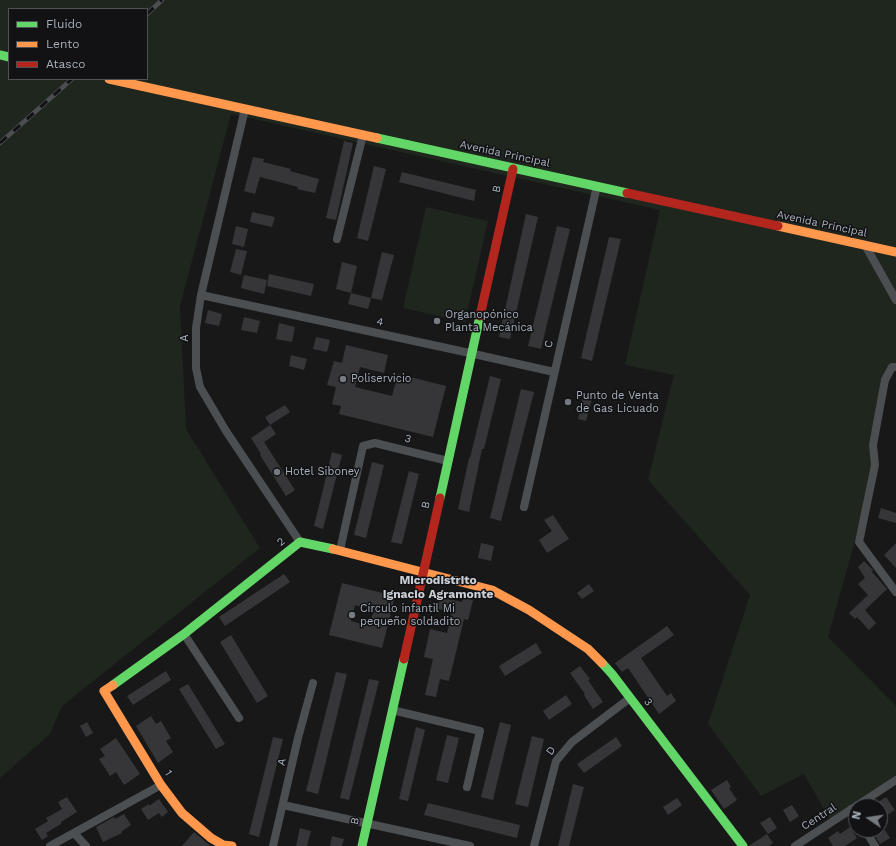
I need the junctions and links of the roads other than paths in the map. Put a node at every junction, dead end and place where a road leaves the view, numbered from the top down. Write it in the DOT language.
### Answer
graph roads {
  1 [pos="114,80"];
  2 [pos="245,109"];
  3 [pos="363,135"];
  4 [pos="513,169"];
  5 [pos="597,186"];
  6 [pos="337,239"];
  7 [pos="865,245"];
  8 [pos="896,252"];
  9 [pos="201,295"];
  10 [pos="896,300"];
  11 [pos="472,353"];
  12 [pos="896,367"];
  13 [pos="554,372"];
  14 [pos="448,461"];
  15 [pos="524,506"];
  16 [pos="300,542"];
  17 [pos="340,550"];
  18 [pos="423,572"];
  19 [pos="896,592"];
  20 [pos="509,599"];
  21 [pos="184,634"];
  22 [pos="313,683"];
  23 [pos="104,691"];
  24 [pos="630,698"];
  25 [pos="392,710"];
  26 [pos="239,718"];
  27 [pos="896,780"];
  28 [pos="161,785"];
  29 [pos="467,787"];
  30 [pos="868,798"];
  31 [pos="283,805"];
  32 [pos="848,811"];
  33 [pos="367,824"];
  34 [pos="74,833"];
  35 [pos="50,846"];
  36 [pos="86,846"];
  37 [pos="232,846"];
  38 [pos="273,846"];
  39 [pos="362,846"];
  40 [pos="470,846"];
  41 [pos="534,846"];
  42 [pos="744,846"];
  43 [pos="795,846"];
  1 -- 2 [label="street, Avenida Principal"];
  2 -- 3 [label="street, Avenida Principal"];
  2 -- 9 [label="street, A"];
  3 -- 4 [label="street, Avenida Principal"];
  3 -- 6 [label="street"];
  4 -- 5 [label="street, Avenida Principal"];
  4 -- 11 [label="street, B"];
  5 -- 7 [label="street, Avenida Principal"];
  5 -- 13 [label="street, C"];
  7 -- 8 [label="street, Avenida Principal"];
  7 -- 10 [label="street"];
  9 -- 11 [label="street, 4"];
  9 -- 16 [label="street, A"];
  11 -- 13 [label="street, 4"];
  11 -- 14 [label="street, B"];
  12 -- 19 [label="street"];
  13 -- 15 [label="street, C"];
  14 -- 17 [label="street, 3"];
  14 -- 18 [label="street, B"];
  16 -- 17 [label="street, 2"];
  16 -- 21 [label="street, 2"];
  17 -- 18 [label="street, 2"];
  18 -- 20 [label="street, 2"];
  18 -- 25 [label="street, B"];
  20 -- 24 [label="street, 3"];
  21 -- 23 [label="street, 2"];
  21 -- 26 [label="street"];
  22 -- 31 [label="street, A"];
  23 -- 28 [label="street, 1"];
  24 -- 41 [label="street, D"];
  24 -- 42 [label="street, 3"];
  25 -- 29 [label="street"];
  25 -- 33 [label="street, B"];
  27 -- 30 [label="street, Central"];
  28 -- 34 [label="street"];
  28 -- 37 [label="street, 1"];
  31 -- 33 [label="street"];
  31 -- 38 [label="street, A"];
  32 -- 43 [label="street, Central"];
  33 -- 39 [label="street, B"];
  33 -- 40 [label="street"];
  34 -- 35 [label="street"];
  34 -- 36 [label="street"];
}
